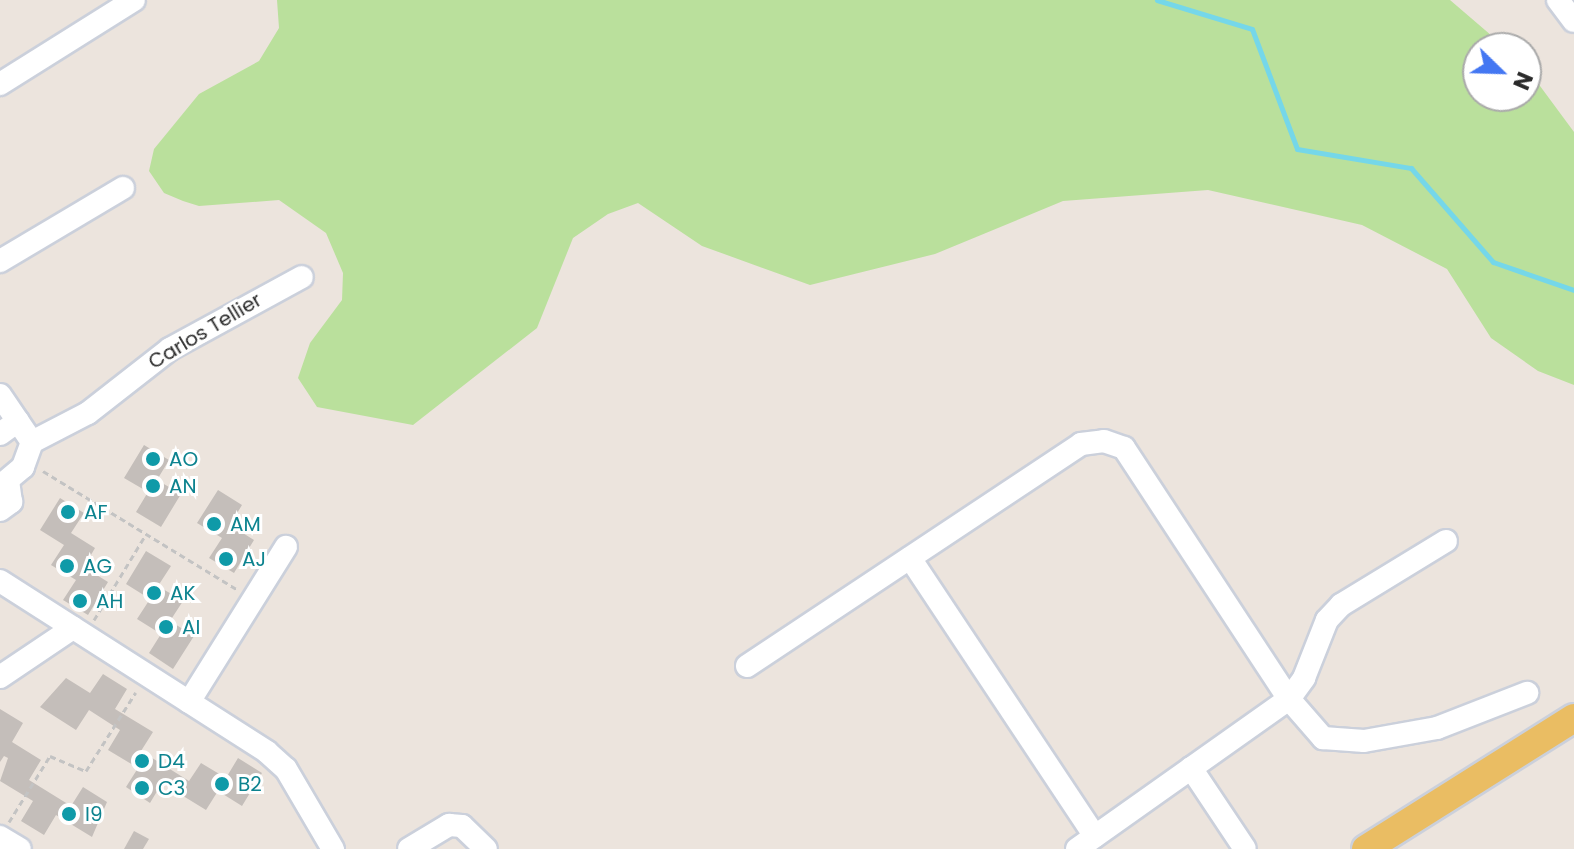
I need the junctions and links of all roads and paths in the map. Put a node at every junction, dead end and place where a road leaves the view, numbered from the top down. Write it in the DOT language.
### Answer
graph roads {
  1 [pos="134,0"];
  2 [pos="1558,0"];
  3 [pos="1574,21"];
  4 [pos="0,84"];
  5 [pos="123,188"];
  6 [pos="0,261"];
  7 [pos="302,277"];
  8 [pos="0,395"];
  9 [pos="9,428"];
  10 [pos="30,452"];
  11 [pos="4,483"];
  12 [pos="0,510"];
  13 [pos="146,534"];
  14 [pos="1446,541"];
  15 [pos="286,547"];
  16 [pos="910,558"];
  17 [pos="0,581"];
  18 [pos="241,592"];
  19 [pos="78,632"];
  20 [pos="747,666"];
  21 [pos="146,675"];
  22 [pos="0,677"];
  23 [pos="1527,693"];
  24 [pos="1289,699"];
  25 [pos="189,702"];
  26 [pos="1574,718"];
  27 [pos="1191,768"];
  28 [pos="0,837"];
  29 [pos="1086,843"];
  30 [pos="20,849"];
  31 [pos="333,849"];
  32 [pos="409,849"];
  33 [pos="486,849"];
  34 [pos="1245,849"];
  35 [pos="1366,849"];
  1 -- 4 [label="street"];
  2 -- 3 [label="street"];
  5 -- 6 [label="street"];
  7 -- 10 [label="street, Carlos Tellier"];
  8 -- 9 [label="street"];
  9 -- 10 [label="street"];
  10 -- 11 [label="street, Carlos Tellier"];
  10 -- 13 [label="path"];
  11 -- 12 [label="street"];
  13 -- 18 [label="path"];
  13 -- 19 [label="path"];
  14 -- 24 [label="street"];
  15 -- 25 [label="street"];
  16 -- 20 [label="street"];
  16 -- 24 [label="street"];
  16 -- 29 [label="street"];
  17 -- 19 [label="street"];
  19 -- 21 [label="street"];
  19 -- 22 [label="street"];
  21 -- 25 [label="street"];
  21 -- 28 [label="path"];
  23 -- 24 [label="street"];
  24 -- 27 [label="street"];
  25 -- 31 [label="street"];
  26 -- 35 [label="main road"];
  27 -- 29 [label="street"];
  27 -- 34 [label="street"];
  28 -- 30 [label="street"];
  32 -- 33 [label="street"];
}
